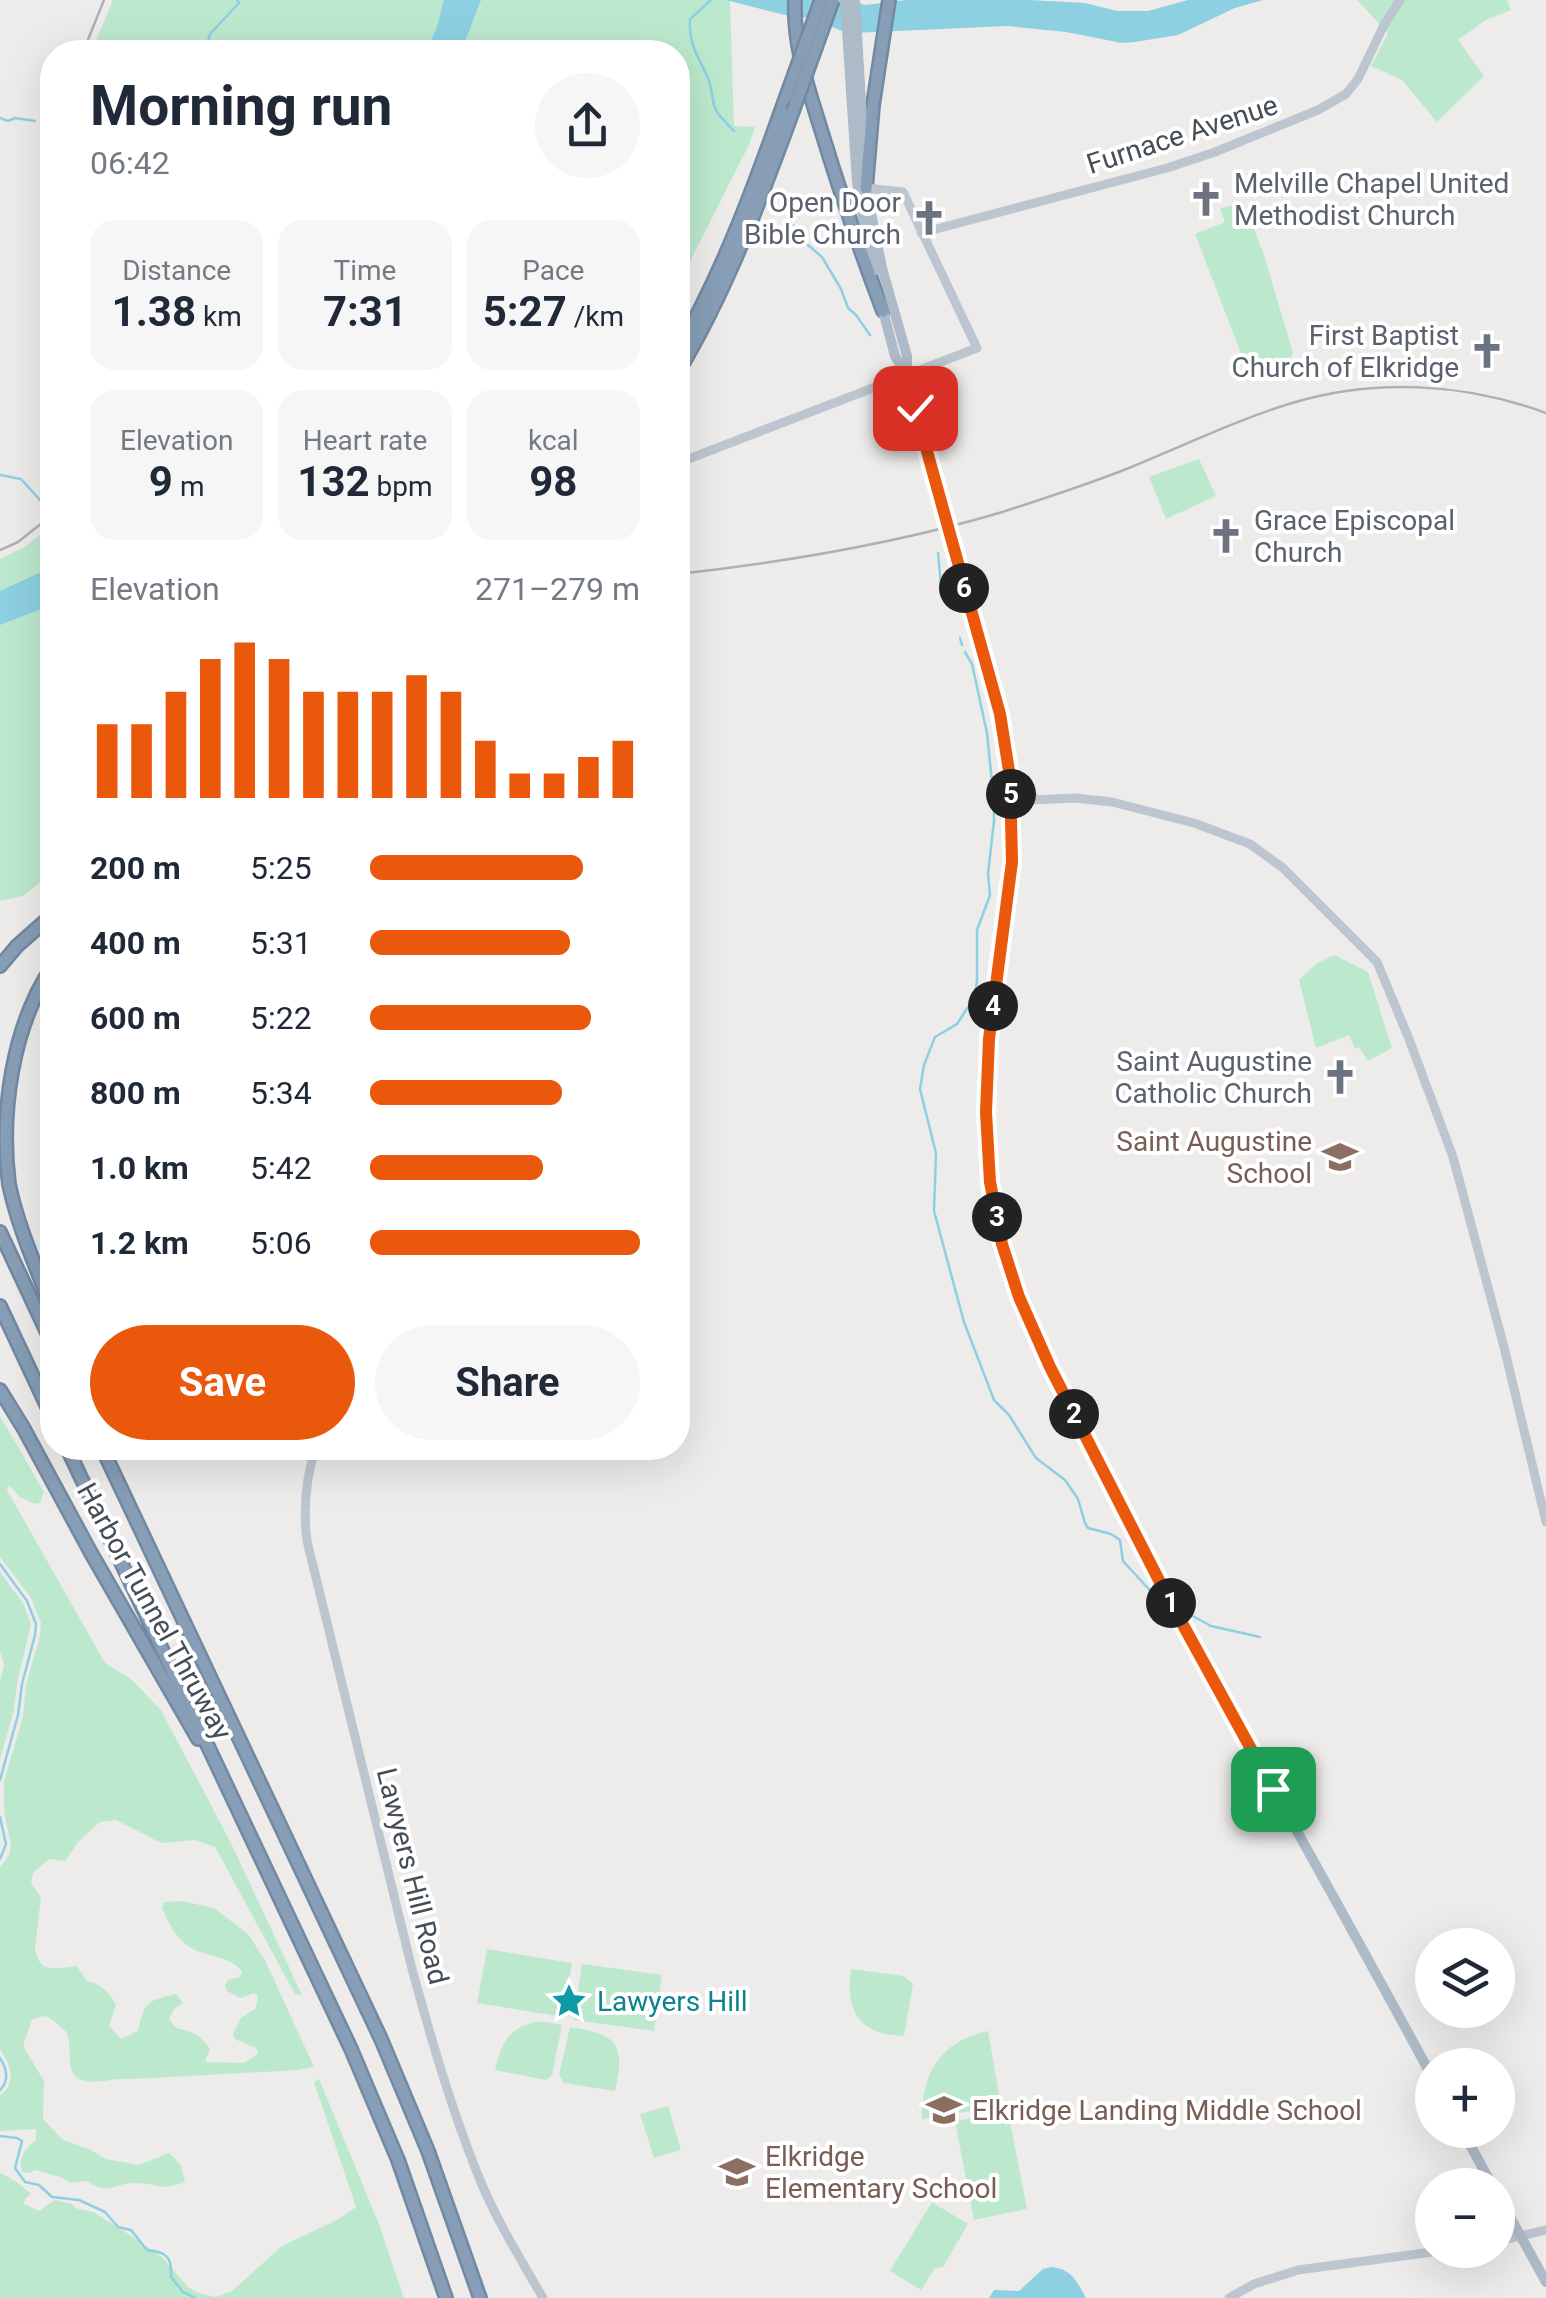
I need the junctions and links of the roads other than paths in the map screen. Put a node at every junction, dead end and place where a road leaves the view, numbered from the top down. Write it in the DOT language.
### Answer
graph roads {
  1 [pos="794,0"];
  2 [pos="821,0"];
  3 [pos="833,0"];
  4 [pos="845,0"];
  5 [pos="854,0"];
  6 [pos="889,0"];
  7 [pos="1400,0"];
  8 [pos="852,46"];
  9 [pos="866,188"];
  10 [pos="922,232"];
  11 [pos="883,312"];
  12 [pos="690,328"];
  13 [pos="690,350"];
  14 [pos="906,377"];
  15 [pos="690,459"];
  16 [pos="1010,777"];
  17 [pos="1038,799"];
  18 [pos="1012,802"];
  19 [pos="40,926"];
  20 [pos="0,966"];
  21 [pos="40,986"];
  22 [pos="0,1232"];
  23 [pos="40,1278"];
  24 [pos="0,1306"];
  25 [pos="40,1317"];
  26 [pos="0,1390"];
  27 [pos="40,1391"];
  28 [pos="40,1457"];
  29 [pos="41,1460"];
  30 [pos="73,1460"];
  31 [pos="108,1460"];
  32 [pos="313,1460"];
  33 [pos="1546,1522"];
  34 [pos="236,1805"];
  35 [pos="1416,2048"];
  36 [pos="1515,2226"];
  37 [pos="1546,2230"];
  38 [pos="1520,2235"];
  39 [pos="1515,2236"];
  40 [pos="1415,2254"];
  41 [pos="1546,2282"];
  42 [pos="446,2298"];
  43 [pos="480,2298"];
  44 [pos="542,2298"];
  45 [pos="1229,2298"];
  1 -- 11 [label="highway"];
  2 -- 12 [label="highway, bridge"];
  3 -- 13 [label="highway, bridge"];
  4 -- 8 [label="main road"];
  5 -- 8 [label="main road"];
  6 -- 9 [label="highway"];
  7 -- 10 [label="street, Furnace Avenue"];
  8 -- 9 [label="main road"];
  8 -- 11 [label="main road"];
  9 -- 10 [label="street"];
  9 -- 14 [label="main road"];
  10 -- 14 [label="street"];
  11 -- 14 [label="main road"];
  14 -- 15 [label="street"];
  14 -- 16 [label="main road"];
  16 -- 17 [label="street"];
  16 -- 18 [label="main road"];
  17 -- 18 [label="street"];
  17 -- 33 [label="street"];
  18 -- 35 [label="main road"];
  19 -- 20 [label="highway"];
  21 -- 23 [label="highway"];
  22 -- 25 [label="highway"];
  24 -- 27 [label="highway"];
  26 -- 28 [label="highway, Harbor Tunnel Thruway"];
  29 -- 34 [label="highway, Harbor Tunnel Thruway"];
  30 -- 34 [label="highway"];
  31 -- 43 [label="highway"];
  32 -- 44 [label="street, Lawyers Hill Road"];
  34 -- 42 [label="highway"];
  36 -- 38 [label="main road"];
  37 -- 38 [label="street"];
  38 -- 39 [label="street"];
  38 -- 41 [label="main road"];
  40 -- 45 [label="street"];
}
